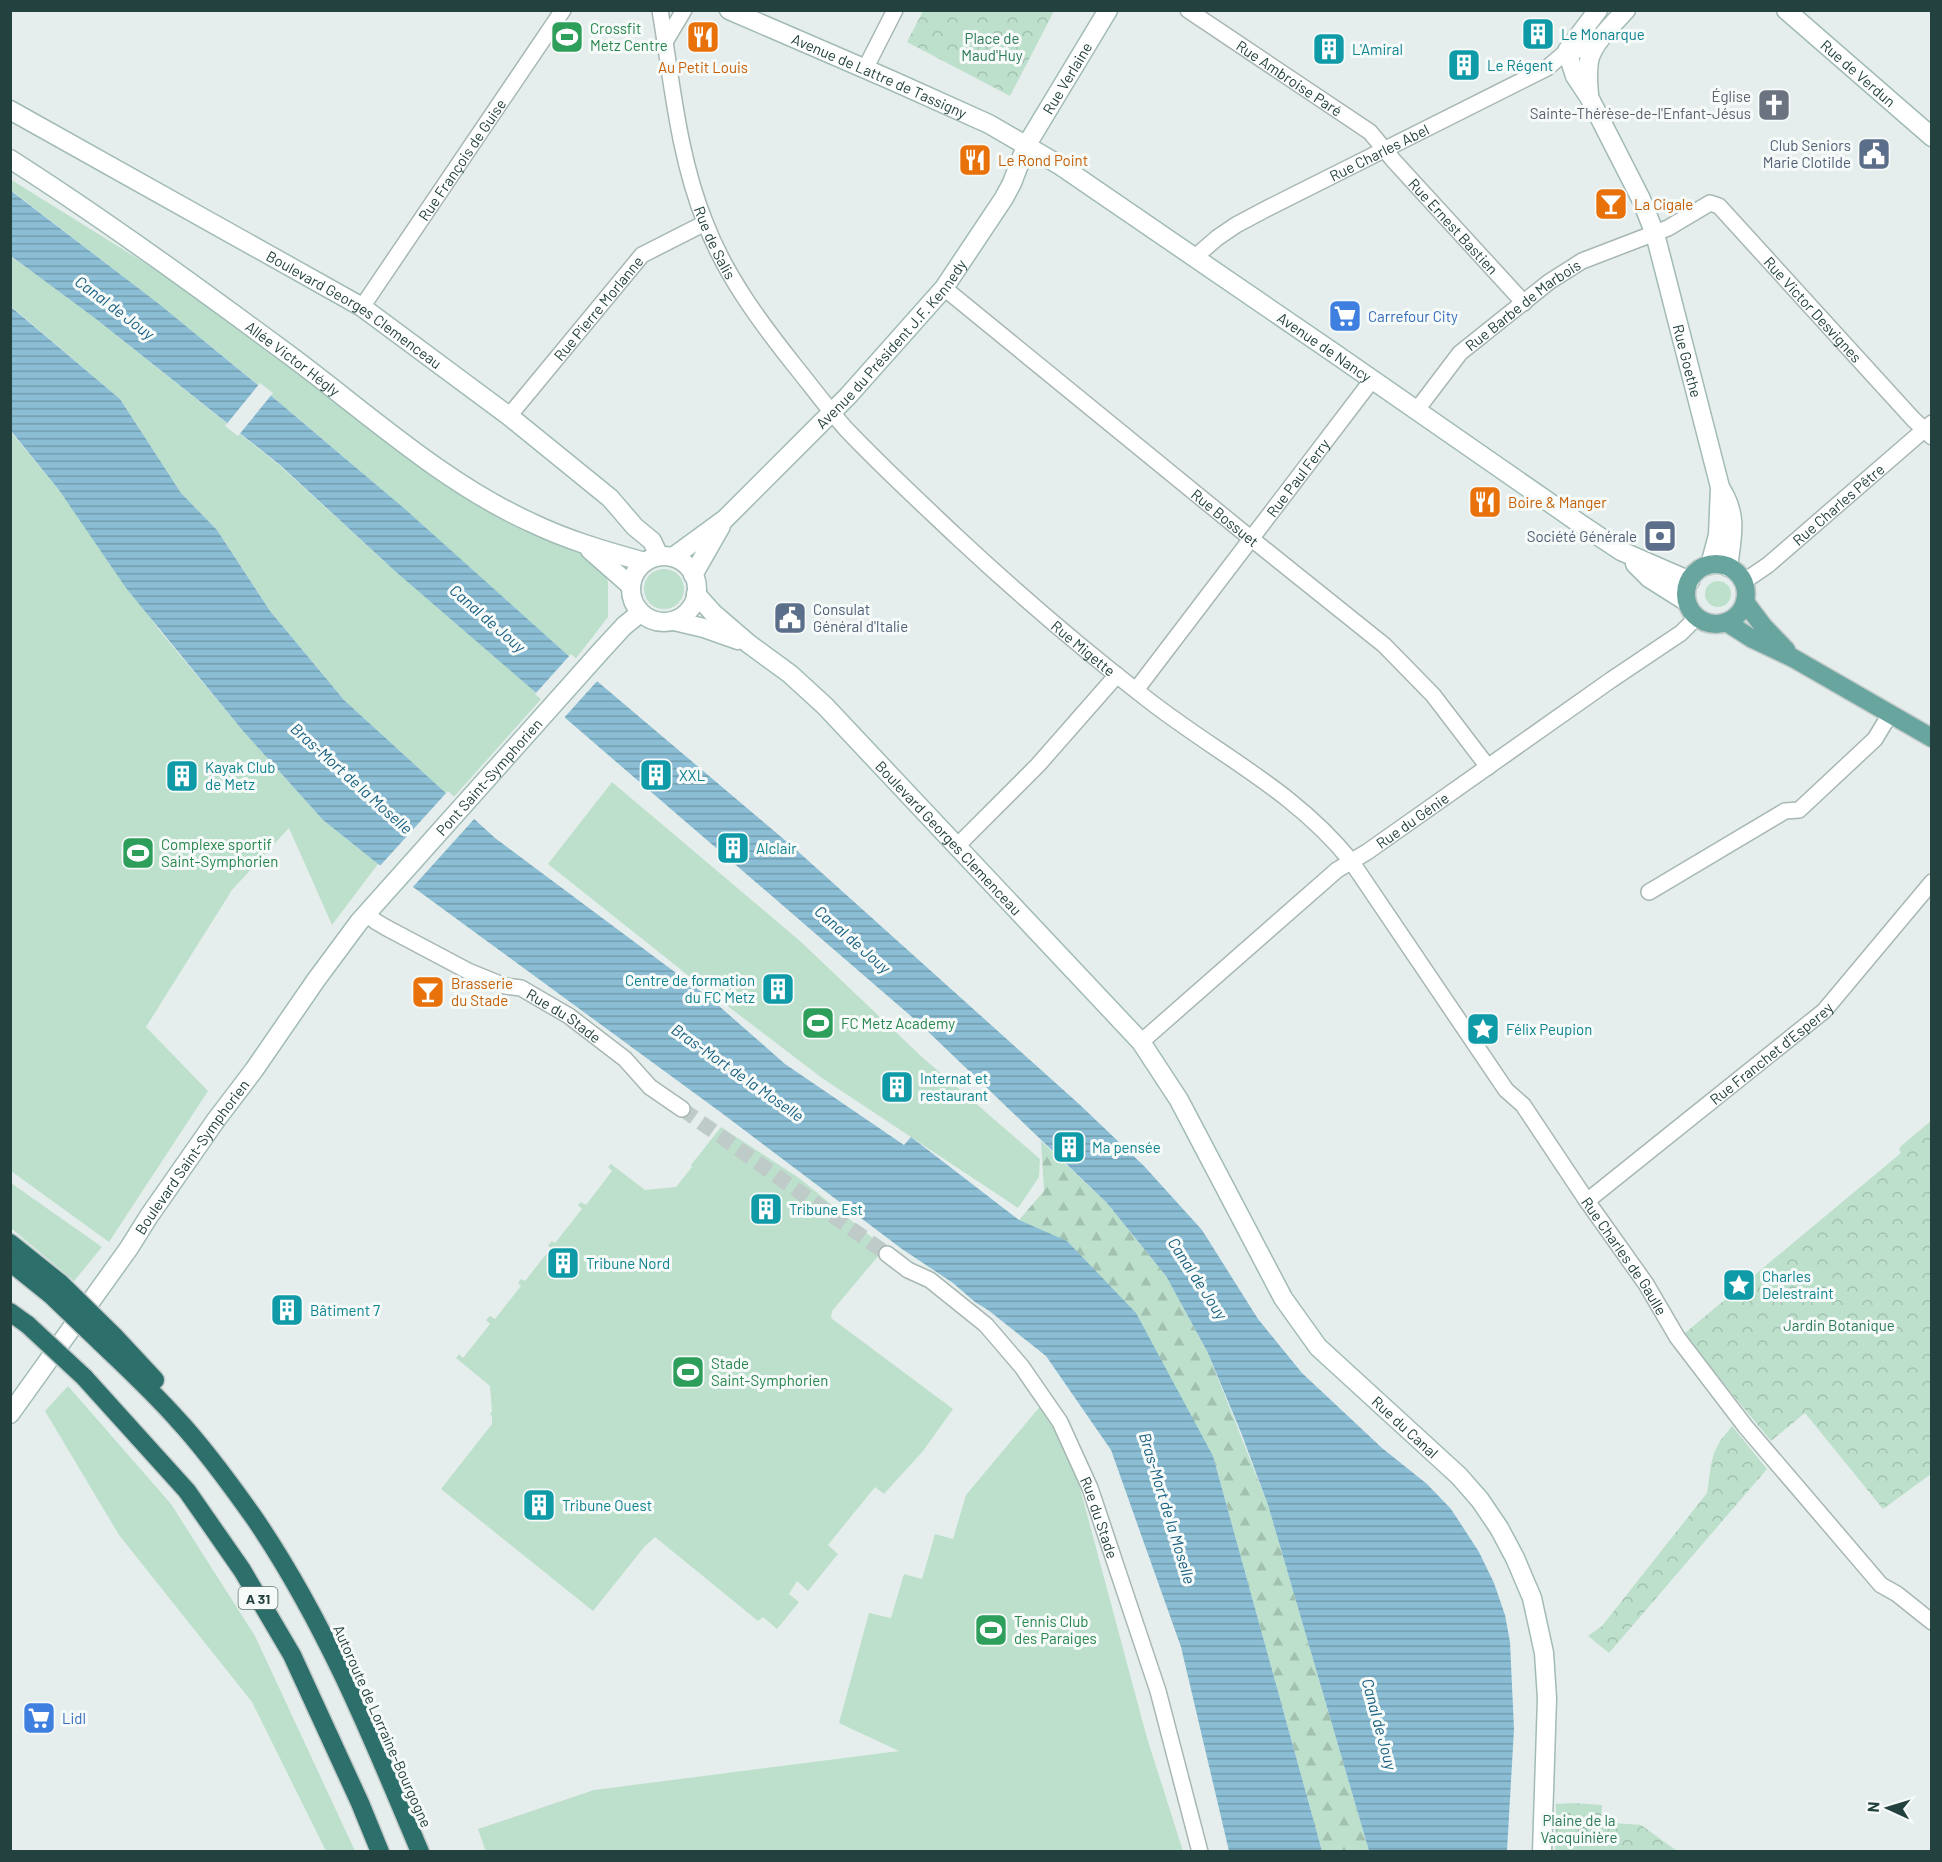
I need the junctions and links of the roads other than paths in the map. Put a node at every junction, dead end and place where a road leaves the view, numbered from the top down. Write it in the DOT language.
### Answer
graph roads {
  1 [pos="562,10"];
  2 [pos="660,10"];
  3 [pos="684,10"];
  4 [pos="729,10"];
  5 [pos="895,10"];
  6 [pos="1108,10"];
  7 [pos="1188,10"];
  8 [pos="1598,10"];
  9 [pos="1626,10"];
  10 [pos="1786,10"];
  11 [pos="665,42"];
  12 [pos="1593,49"];
  13 [pos="1567,51"];
  14 [pos="865,69"];
  15 [pos="1589,97"];
  16 [pos="10,110"];
  17 [pos="1932,137"];
  18 [pos="1026,146"];
  19 [pos="1384,149"];
  20 [pos="10,159"];
  21 [pos="1698,210"];
  22 [pos="705,223"];
  23 [pos="1655,234"];
  24 [pos="1194,258"];
  25 [pos="944,288"];
  26 [pos="1524,303"];
  27 [pos="362,307"];
  28 [pos="1372,380"];
  29 [pos="1416,411"];
  30 [pos="832,413"];
  31 [pos="509,416"];
  32 [pos="1929,430"];
  33 [pos="1720,487"];
  34 [pos="725,519"];
  35 [pos="1252,539"];
  36 [pos="584,545"];
  37 [pos="1621,551"];
  38 [pos="659,558"];
  39 [pos="1710,565"];
  40 [pos="1728,567"];
  41 [pos="693,574"];
  42 [pos="1689,581"];
  43 [pos="1743,582"];
  44 [pos="631,586"];
  45 [pos="696,594"];
  46 [pos="1745,602"];
  47 [pos="1692,610"];
  48 [pos="640,613"];
  49 [pos="674,621"];
  50 [pos="1726,622"];
  51 [pos="749,644"];
  52 [pos="1793,658"];
  53 [pos="1118,675"];
  54 [pos="1136,690"];
  55 [pos="1890,714"];
  56 [pos="1932,738"];
  57 [pos="1488,767"];
  58 [pos="957,846"];
  59 [pos="1351,861"];
  60 [pos="1932,882"];
  61 [pos="1649,892"];
  62 [pos="372,907"];
  63 [pos="1141,1042"];
  64 [pos="682,1110"];
  65 [pos="1587,1201"];
  66 [pos="10,1244"];
  67 [pos="887,1254"];
  68 [pos="10,1262"];
  69 [pos="56,1289"];
  70 [pos="10,1312"];
  71 [pos="10,1414"];
  72 [pos="1932,1622"];
  73 [pos="380,1851"];
  74 [pos="420,1851"];
  75 [pos="1200,1851"];
  76 [pos="1542,1851"];
  1 -- 27 [label="street, Rue François de Guise"];
  2 -- 11 [label="street, Rue de Salis"];
  3 -- 11 [label="street"];
  4 -- 14 [label="main road, Avenue de Lattre de Tassigny"];
  5 -- 14 [label="street"];
  6 -- 18 [label="main road, Rue Verlaine"];
  7 -- 19 [label="street, Rue Ambroise Paré"];
  8 -- 13 [label="main road"];
  9 -- 12 [label="main road"];
  10 -- 17 [label="main road, Rue de Verdun"];
  11 -- 22 [label="street, Rue de Salis"];
  12 -- 13 [label="street"];
  12 -- 15 [label="main road"];
  13 -- 15 [label="main road, Rue Goethe"];
  13 -- 19 [label="street, Rue Charles Abel"];
  14 -- 18 [label="main road, Avenue de Lattre de Tassigny"];
  15 -- 23 [label="main road, Rue Goethe"];
  16 -- 27 [label="main road, Boulevard Georges Clemenceau"];
  18 -- 24 [label="main road, Avenue de Nancy"];
  18 -- 25 [label="main road, Avenue du Président J.F. Kennedy"];
  19 -- 24 [label="street, Rue Charles Abel"];
  19 -- 26 [label="street, Rue Ernest Bastien"];
  20 -- 36 [label="main road, Allée Victor Hégly"];
  21 -- 23 [label="street, Rue Barbe de Marbois"];
  21 -- 32 [label="street, Rue Victor Desvignes"];
  22 -- 30 [label="street, Rue de Salis"];
  22 -- 31 [label="street, Rue Pierre Morlanne"];
  23 -- 26 [label="street, Rue Barbe de Marbois"];
  23 -- 33 [label="main road, Rue Goethe"];
  24 -- 28 [label="main road, Avenue de Nancy"];
  25 -- 30 [label="main road, Avenue du Président J.F. Kennedy"];
  25 -- 35 [label="street, Rue Bossuet"];
  26 -- 29 [label="street, Rue Barbe de Marbois"];
  27 -- 31 [label="main road, Boulevard Georges Clemenceau"];
  28 -- 29 [label="main road, Avenue de Nancy"];
  28 -- 35 [label="street, Rue Paul Ferry"];
  29 -- 37 [label="main road, Avenue de Nancy"];
  30 -- 34 [label="main road, Avenue du Président J.F. Kennedy"];
  30 -- 53 [label="street, Rue Migette"];
  31 -- 38 [label="main road, Boulevard Georges Clemenceau"];
  32 -- 43 [label="street, Rue Charles Pêtre"];
  33 -- 39 [label="main road, Rue Goethe"];
  33 -- 40 [label="main road, Rue Goethe"];
  34 -- 38 [label="main road, Avenue du Président J.F. Kennedy"];
  34 -- 41 [label="main road, Avenue du Président J.F. Kennedy"];
  35 -- 54 [label="street, Rue Paul Ferry"];
  35 -- 57 [label="street, Rue Bossuet"];
  36 -- 38 [label="main road, Allée Victor Hégly"];
  36 -- 44 [label="main road, Allée Victor Hégly"];
  37 -- 42 [label="main road, Avenue de Nancy"];
  37 -- 47 [label="main road, Avenue de Nancy"];
  38 -- 41 [label="main road"];
  38 -- 44 [label="main road"];
  39 -- 40 [label="main road"];
  39 -- 42 [label="main road"];
  40 -- 43 [label="main road"];
  41 -- 45 [label="main road"];
  42 -- 47 [label="main road"];
  43 -- 46 [label="main road"];
  44 -- 48 [label="main road"];
  45 -- 49 [label="main road"];
  45 -- 51 [label="main road, Boulevard Georges Clemenceau"];
  46 -- 50 [label="main road"];
  46 -- 52 [label="main road"];
  47 -- 50 [label="main road"];
  47 -- 57 [label="street, Rue du Génie"];
  48 -- 49 [label="main road"];
  48 -- 62 [label="main road, Pont Saint-Symphorien"];
  49 -- 51 [label="main road, Boulevard Georges Clemenceau"];
  50 -- 52 [label="main road"];
  51 -- 58 [label="main road, Boulevard Georges Clemenceau"];
  52 -- 55 [label="main road"];
  53 -- 54 [label="street, Rue Migette"];
  53 -- 58 [label="street"];
  54 -- 59 [label="street, Rue Migette"];
  55 -- 56 [label="main road"];
  55 -- 61 [label="street"];
  57 -- 59 [label="street, Rue du Génie"];
  58 -- 63 [label="main road, Boulevard Georges Clemenceau"];
  59 -- 63 [label="street, Rue du Génie"];
  59 -- 65 [label="street, Rue Charles de Gaulle"];
  60 -- 65 [label="street, Rue Franchet d'Esperey"];
  62 -- 64 [label="street, Rue du Stade"];
  62 -- 71 [label="main road, Boulevard Saint-Symphorien"];
  63 -- 76 [label="main road, Rue du Canal"];
  65 -- 72 [label="street, Rue Charles de Gaulle"];
  66 -- 69 [label="highway"];
  67 -- 75 [label="street, Rue du Stade"];
  68 -- 69 [label="highway"];
  69 -- 74 [label="highway, Autoroute de Lorraine-Bourgogne / A 31, bridge"];
  70 -- 73 [label="highway, A 31, bridge"];
}
